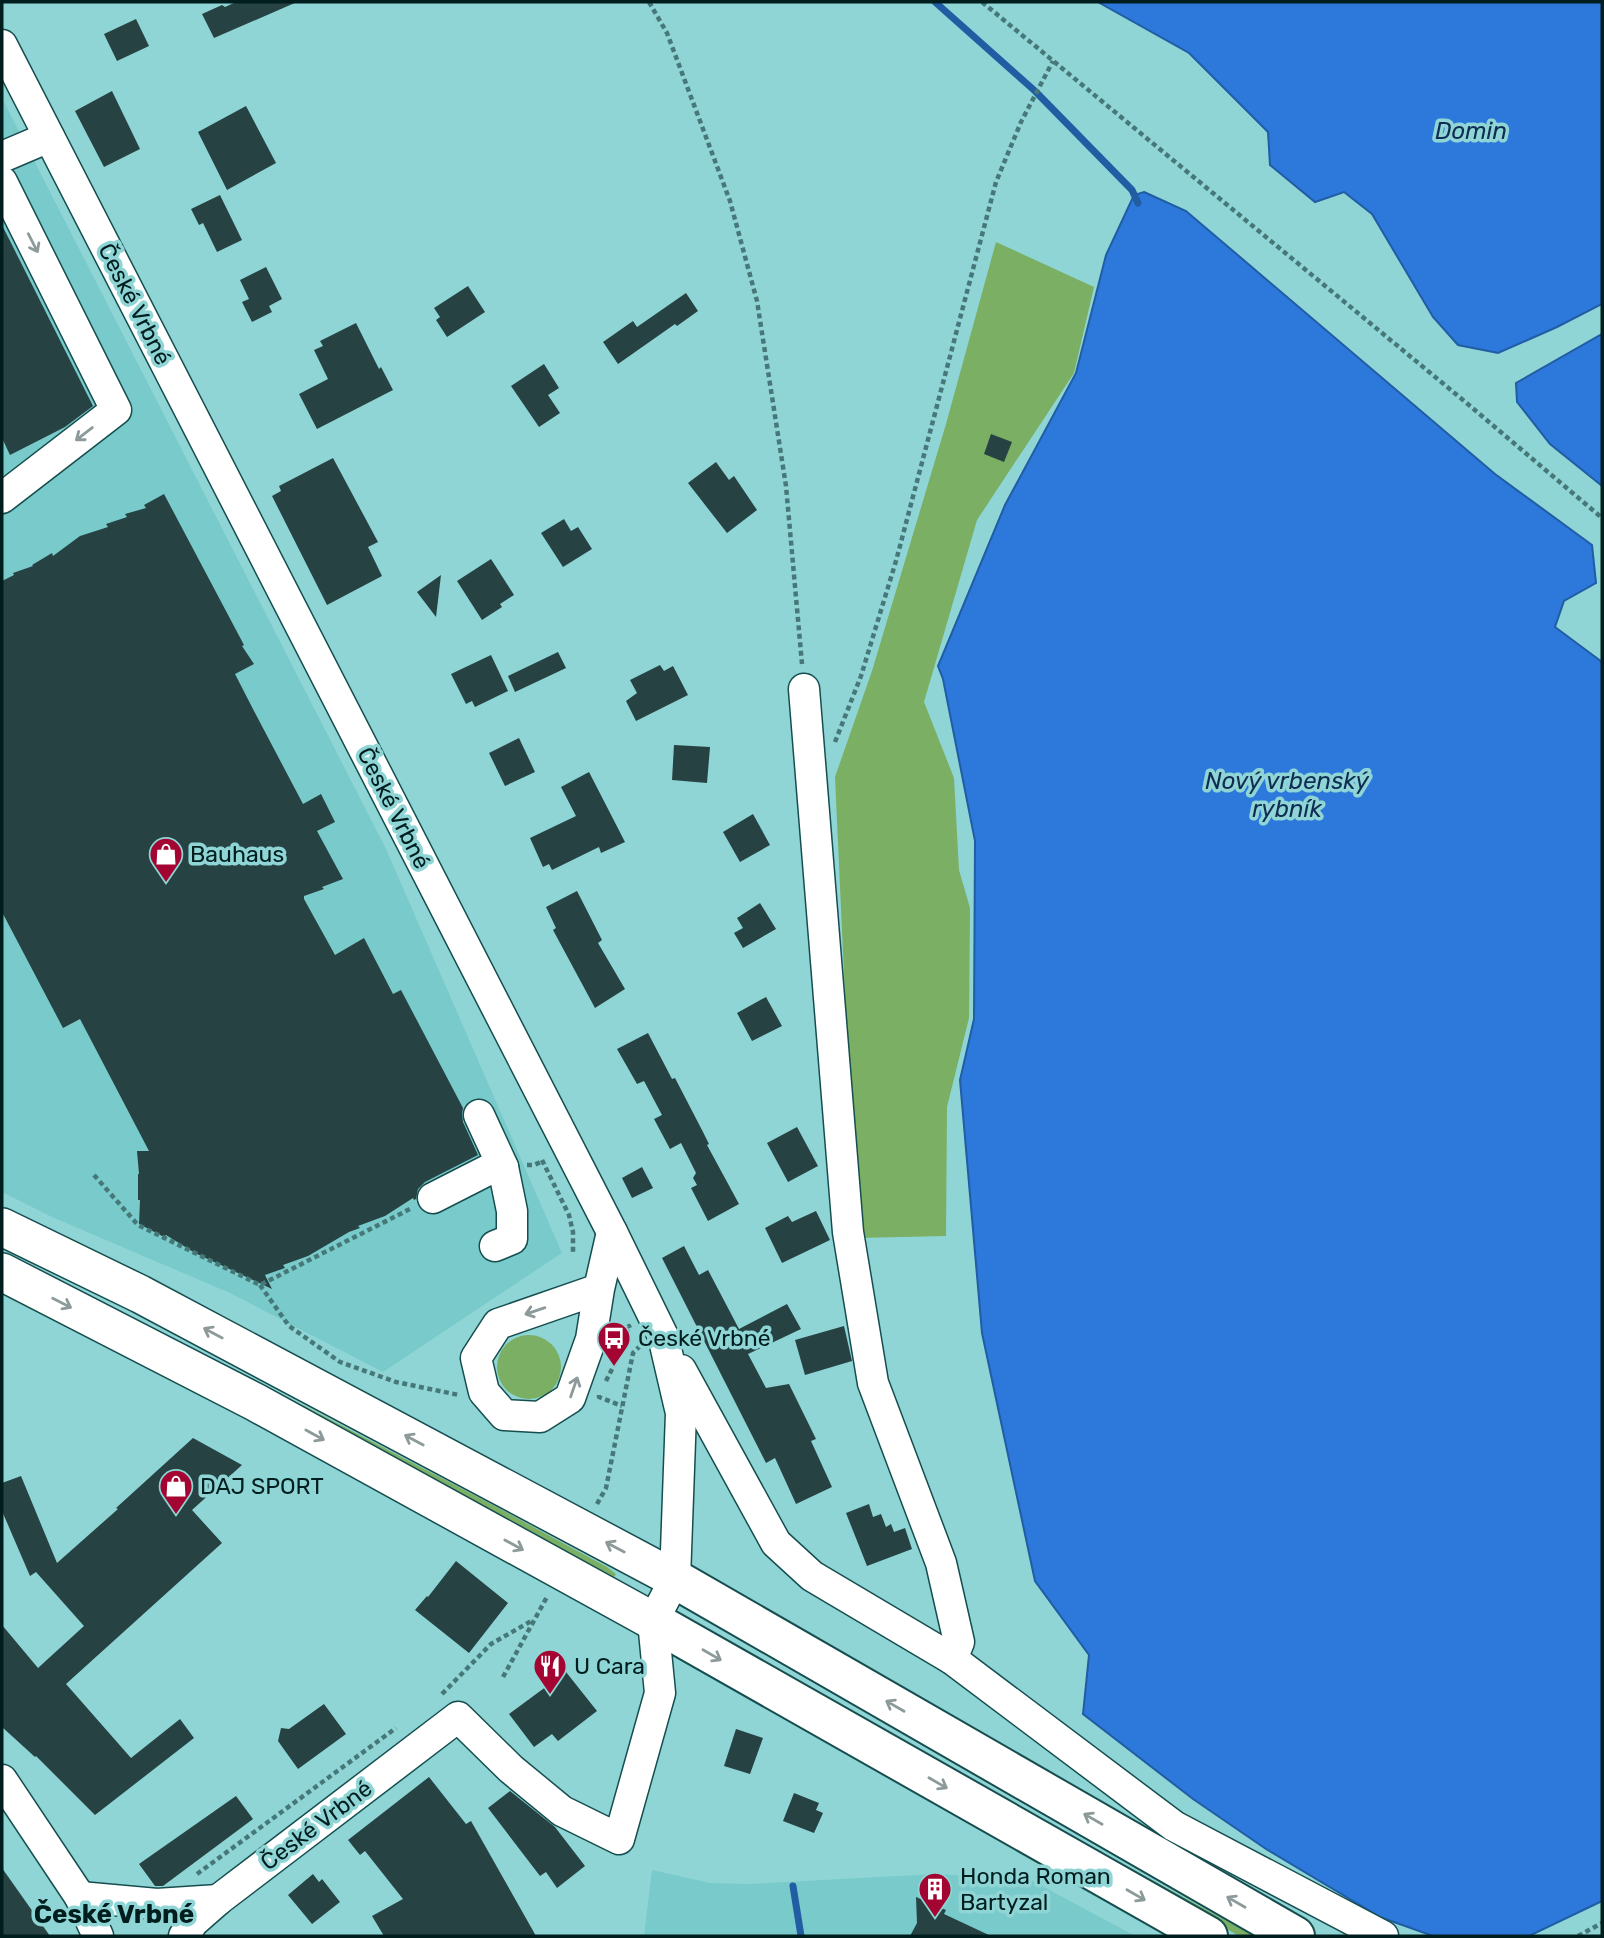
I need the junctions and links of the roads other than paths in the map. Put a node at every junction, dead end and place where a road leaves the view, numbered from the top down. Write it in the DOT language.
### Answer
graph roads {
  1 [pos="2,45"];
  2 [pos="49,137"];
  3 [pos="2,157"];
  4 [pos="2,182"];
  5 [pos="2,498"];
  6 [pos="804,689"];
  7 [pos="479,1115"];
  8 [pos="503,1167"];
  9 [pos="433,1198"];
  10 [pos="2,1227"];
  11 [pos="612,1232"];
  12 [pos="511,1245"];
  13 [pos="2,1272"];
  14 [pos="599,1289"];
  15 [pos="663,1336"];
  16 [pos="729,1459"];
  17 [pos="679,1472"];
  18 [pos="675,1579"];
  19 [pos="653,1621"];
  20 [pos="952,1658"];
  21 [pos="2,1780"];
  22 [pos="80,1897"];
  23 [pos="218,1900"];
  24 [pos="98,1936"];
  25 [pos="184,1936"];
  26 [pos="1208,1936"];
  27 [pos="1295,1936"];
  28 [pos="1383,1936"];
  1 -- 2 [label="street, České Vrbné"];
  2 -- 3 [label="street"];
  2 -- 11 [label="street, České Vrbné"];
  4 -- 5 [label="street, one-way"];
  6 -- 20 [label="street"];
  7 -- 8 [label="street"];
  8 -- 9 [label="street"];
  8 -- 12 [label="street"];
  18 -- 10 [label="main road, one-way"];
  11 -- 14 [label="street"];
  11 -- 15 [label="street, České Vrbné"];
  13 -- 19 [label="main road, one-way"];
  14 -- 14 [label="street, one-way"];
  15 -- 16 [label="street"];
  15 -- 17 [label="street, České Vrbné"];
  16 -- 17 [label="street"];
  16 -- 20 [label="street"];
  17 -- 18 [label="street, České Vrbné"];
  18 -- 19 [label="street, České Vrbné"];
  27 -- 18 [label="highway, one-way"];
  19 -- 23 [label="street, České Vrbné"];
  19 -- 26 [label="highway, one-way"];
  20 -- 28 [label="street"];
  21 -- 22 [label="street"];
  22 -- 23 [label="street"];
  22 -- 24 [label="street"];
  23 -- 25 [label="street, České Vrbné"];
}
